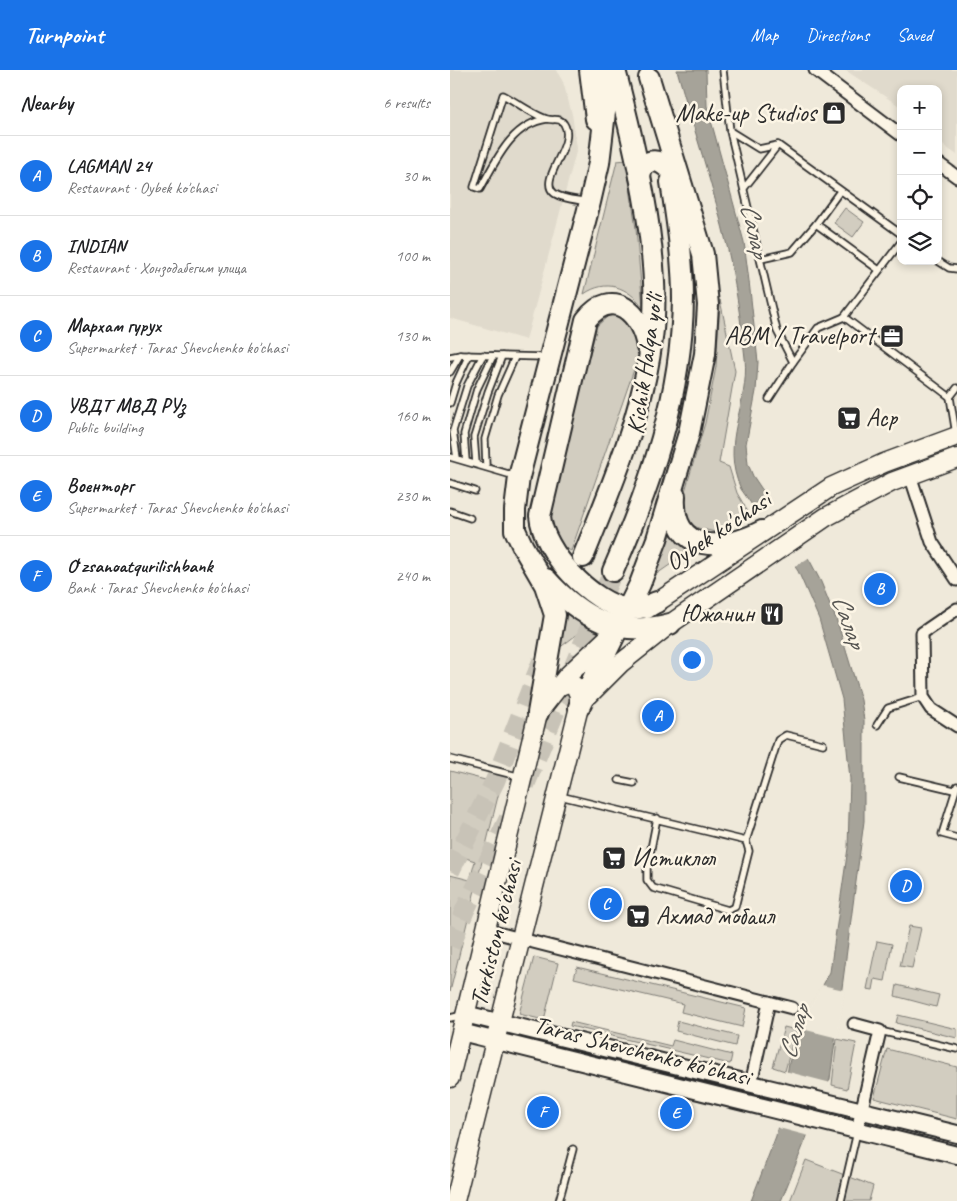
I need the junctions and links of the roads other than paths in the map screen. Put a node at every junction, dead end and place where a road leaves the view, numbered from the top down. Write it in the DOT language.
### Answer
graph roads {
  1 [pos="590,70"];
  2 [pos="610,70"];
  3 [pos="615,70"];
  4 [pos="724,70"];
  5 [pos="815,70"];
  6 [pos="648,74"];
  7 [pos="547,119"];
  8 [pos="730,130"];
  9 [pos="897,132"];
  10 [pos="778,146"];
  11 [pos="599,163"];
  12 [pos="942,166"];
  13 [pos="670,170"];
  14 [pos="640,176"];
  15 [pos="957,178"];
  16 [pos="744,187"];
  17 [pos="840,191"];
  18 [pos="590,202"];
  19 [pos="816,224"];
  20 [pos="897,231"];
  21 [pos="897,247"];
  22 [pos="761,259"];
  23 [pos="942,263"];
  24 [pos="957,269"];
  25 [pos="879,270"];
  26 [pos="844,317"];
  27 [pos="460,355"];
  28 [pos="470,355"];
  29 [pos="483,356"];
  30 [pos="494,356"];
  31 [pos="502,356"];
  32 [pos="515,356"];
  33 [pos="450,357"];
  34 [pos="549,357"];
  35 [pos="648,362"];
  36 [pos="793,362"];
  37 [pos="450,372"];
  38 [pos="957,388"];
  39 [pos="950,397"];
  40 [pos="769,399"];
  41 [pos="450,403"];
  42 [pos="957,436"];
  43 [pos="453,457"];
  44 [pos="957,458"];
  45 [pos="466,461"];
  46 [pos="476,463"];
  47 [pos="680,465"];
  48 [pos="486,466"];
  49 [pos="910,475"];
  50 [pos="519,477"];
  51 [pos="450,483"];
  52 [pos="475,491"];
  53 [pos="450,511"];
  54 [pos="470,518"];
  55 [pos="762,531"];
  56 [pos="584,557"];
  57 [pos="952,564"];
  58 [pos="537,568"];
  59 [pos="613,571"];
  60 [pos="957,580"];
  61 [pos="657,602"];
  62 [pos="628,609"];
  63 [pos="957,609"];
  64 [pos="670,624"];
  65 [pos="618,628"];
  66 [pos="557,688"];
  67 [pos="923,697"];
  68 [pos="579,707"];
  69 [pos="538,713"];
  70 [pos="878,725"];
  71 [pos="957,726"];
  72 [pos="823,744"];
  73 [pos="450,759"];
  74 [pos="523,777"];
  75 [pos="899,777"];
  76 [pos="619,780"];
  77 [pos="634,784"];
  78 [pos="956,788"];
  79 [pos="555,795"];
  80 [pos="658,818"];
  81 [pos="957,838"];
  82 [pos="746,841"];
  83 [pos="486,930"];
  84 [pos="520,939"];
  85 [pos="769,1002"];
  86 [pos="792,1008"];
  87 [pos="458,1016"];
  88 [pos="500,1022"];
  89 [pos="854,1024"];
  90 [pos="458,1031"];
  91 [pos="880,1031"];
  92 [pos="496,1041"];
  93 [pos="957,1049"];
  94 [pos="450,1078"];
  95 [pos="751,1084"];
  96 [pos="854,1109"];
  97 [pos="849,1128"];
  98 [pos="957,1134"];
  99 [pos="573,1149"];
  100 [pos="957,1155"];
  101 [pos="455,1201"];
  102 [pos="560,1201"];
  103 [pos="841,1201"];
  1 -- 11 [label="highway"];
  2 -- 11 [label="highway"];
  3 -- 14 [label="highway, Kichik Halqa yo'li"];
  4 -- 8 [label="lane"];
  5 -- 9 [label="street"];
  6 -- 13 [label="highway, Kichik Halqa yo'li"];
  6 -- 47 [label="highway"];
  7 -- 7 [label="lane"];
  7 -- 18 [label="lane"];
  8 -- 10 [label="lane"];
  8 -- 16 [label="lane"];
  10 -- 16 [label="lane"];
  10 -- 17 [label="lane"];
  11 -- 18 [label="highway"];
  12 -- 15 [label="street"];
  13 -- 14 [label="highway"];
  13 -- 59 [label="highway, Kichik Halqa yo'li"];
  14 -- 35 [label="highway, Kichik Halqa yo'li"];
  16 -- 22 [label="lane"];
  17 -- 19 [label="lane"];
  17 -- 20 [label="lane"];
  18 -- 34 [label="highway"];
  19 -- 22 [label="lane"];
  19 -- 25 [label="lane"];
  21 -- 25 [label="lane"];
  22 -- 36 [label="lane"];
  23 -- 24 [label="lane"];
  25 -- 26 [label="lane"];
  26 -- 36 [label="lane"];
  26 -- 39 [label="lane"];
  27 -- 28 [label="lane"];
  27 -- 33 [label="lane"];
  27 -- 37 [label="lane"];
  28 -- 29 [label="lane"];
  28 -- 41 [label="lane"];
  29 -- 30 [label="lane"];
  29 -- 43 [label="lane"];
  30 -- 31 [label="lane"];
  30 -- 45 [label="lane"];
  31 -- 32 [label="lane"];
  31 -- 46 [label="lane"];
  32 -- 34 [label="lane"];
  32 -- 48 [label="lane"];
  34 -- 50 [label="highway"];
  35 -- 56 [label="highway, Kichik Halqa yo'li"];
  35 -- 62 [label="highway"];
  36 -- 40 [label="lane"];
  38 -- 39 [label="lane"];
  39 -- 42 [label="lane"];
  42 -- 55 [label="main road, Oybek ko'chasi"];
  43 -- 45 [label="lane"];
  44 -- 49 [label="main road, Oybek ko'chasi"];
  45 -- 46 [label="lane"];
  46 -- 48 [label="lane"];
  47 -- 55 [label="highway"];
  47 -- 62 [label="highway"];
  48 -- 50 [label="lane"];
  49 -- 57 [label="street"];
  49 -- 64 [label="main road, Oybek ko'chasi"];
  50 -- 58 [label="highway"];
  51 -- 52 [label="lane"];
  53 -- 54 [label="lane"];
  55 -- 61 [label="main road, Oybek ko'chasi"];
  57 -- 60 [label="street"];
  58 -- 65 [label="highway"];
  58 -- 69 [label="highway"];
  61 -- 62 [label="highway"];
  61 -- 65 [label="main road, Oybek ko'chasi"];
  62 -- 65 [label="highway"];
  63 -- 67 [label="street"];
  64 -- 65 [label="highway"];
  64 -- 68 [label="main road, Oybek ko'chasi"];
  65 -- 66 [label="main road, Oybek ko'chasi"];
  65 -- 68 [label="highway"];
  66 -- 68 [label="main road"];
  66 -- 69 [label="main road, Oybek ko'chasi"];
  67 -- 70 [label="lane"];
  67 -- 71 [label="street"];
  68 -- 79 [label="main road, Turkiston ko'chasi"];
  69 -- 74 [label="main road, Turkiston ko'chasi"];
  72 -- 82 [label="lane"];
  73 -- 74 [label="lane"];
  74 -- 83 [label="main road, Turkiston ko'chasi"];
  75 -- 78 [label="lane"];
  76 -- 77 [label="lane"];
  78 -- 81 [label="lane"];
  79 -- 80 [label="lane"];
  79 -- 84 [label="main road, Turkiston ko'chasi"];
  80 -- 82 [label="lane"];
  80 -- 82 [label="lane"];
  83 -- 84 [label="street"];
  83 -- 87 [label="main road, Turkiston ko'chasi"];
  84 -- 85 [label="street"];
  84 -- 88 [label="main road, Turkiston ko'chasi"];
  85 -- 86 [label="street"];
  85 -- 95 [label="street"];
  87 -- 88 [label="street, Taras Shevchenko ko'chasi"];
  87 -- 90 [label="main road, Turkiston ko'chasi"];
  88 -- 92 [label="main road, Turkiston ko'chasi"];
  88 -- 95 [label="street, Taras Shevchenko ko'chasi"];
  89 -- 91 [label="street"];
  90 -- 92 [label="street, Taras Shevchenko ko'chasi"];
  90 -- 94 [label="main road, Turkiston ko'chasi"];
  91 -- 93 [label="lane"];
  91 -- 96 [label="street"];
  92 -- 97 [label="street, Taras Shevchenko ko'chasi"];
  92 -- 101 [label="main road, Turkiston ko'chasi"];
  95 -- 96 [label="street, Taras Shevchenko ko'chasi"];
  96 -- 97 [label="street"];
  96 -- 98 [label="street, Taras Shevchenko ko'chasi"];
  97 -- 100 [label="street, Taras Shevchenko ko'chasi"];
  97 -- 103 [label="lane"];
  99 -- 102 [label="lane"];
}
